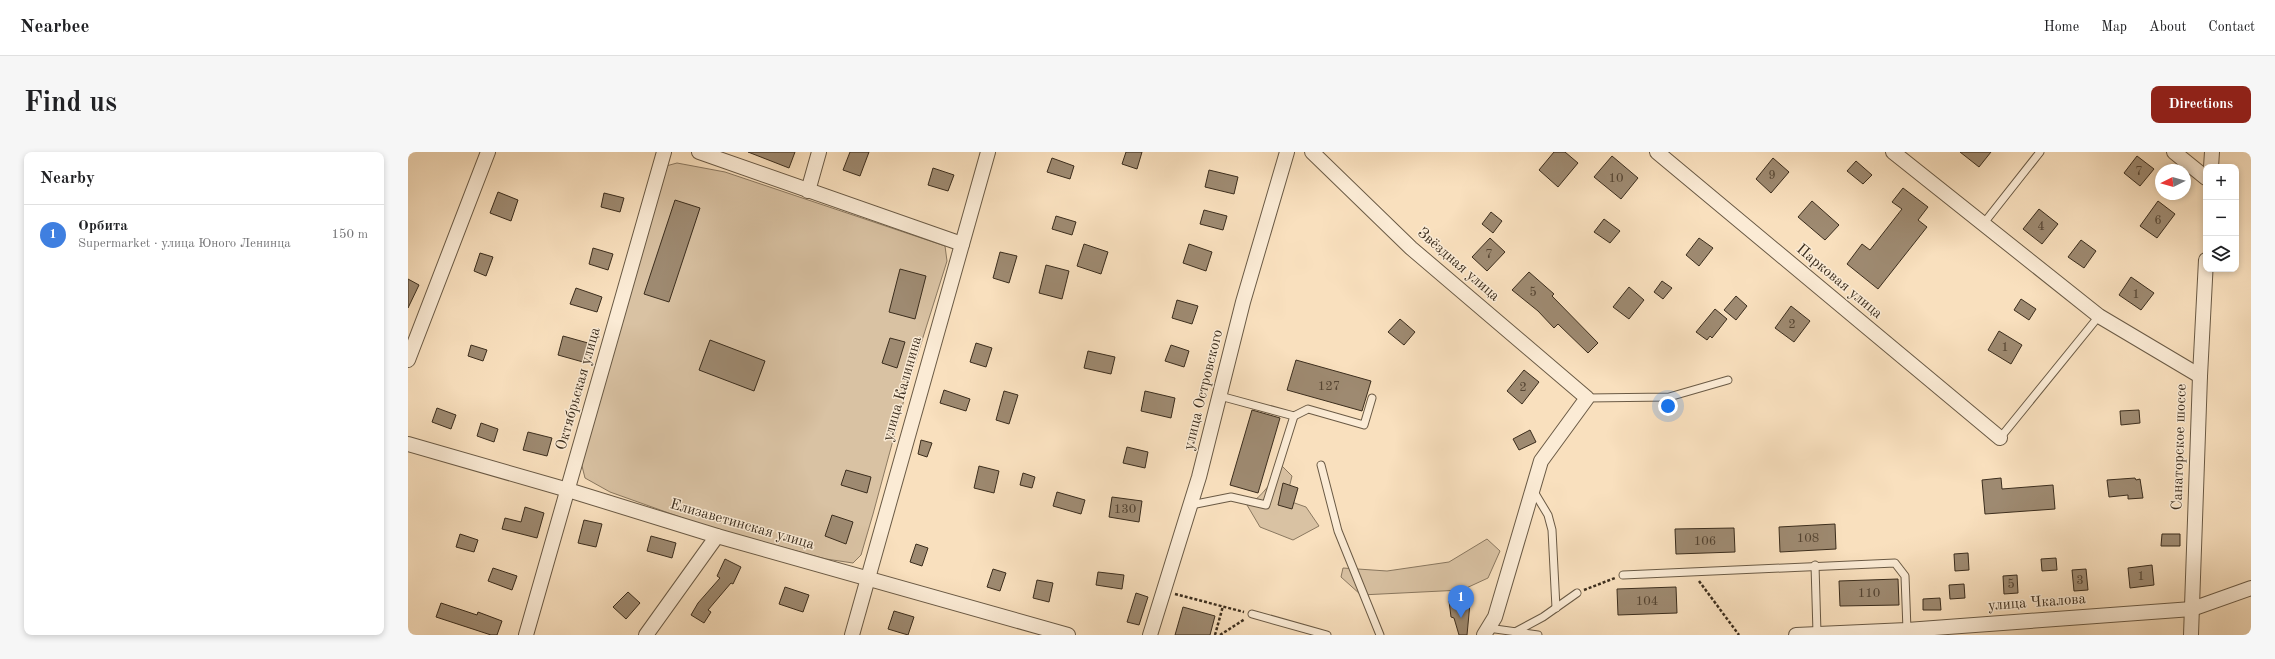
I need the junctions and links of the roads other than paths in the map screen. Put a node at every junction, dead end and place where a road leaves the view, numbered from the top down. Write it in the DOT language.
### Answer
graph roads {
  1 [pos="488,152"];
  2 [pos="664,152"];
  3 [pos="699,152"];
  4 [pos="819,152"];
  5 [pos="988,152"];
  6 [pos="1287,152"];
  7 [pos="1312,152"];
  8 [pos="1657,152"];
  9 [pos="1892,152"];
  10 [pos="2040,152"];
  11 [pos="2174,152"];
  12 [pos="2212,152"];
  13 [pos="2211,164"];
  14 [pos="2203,176"];
  15 [pos="808,190"];
  16 [pos="1984,223"];
  17 [pos="962,244"];
  18 [pos="2205,272"];
  19 [pos="2100,316"];
  20 [pos="408,360"];
  21 [pos="2200,376"];
  22 [pos="1728,380"];
  23 [pos="1220,396"];
  24 [pos="1372,398"];
  25 [pos="1587,398"];
  26 [pos="1294,416"];
  27 [pos="2000,438"];
  28 [pos="408,444"];
  29 [pos="1321,465"];
  30 [pos="568,490"];
  31 [pos="1533,490"];
  32 [pos="1191,505"];
  33 [pos="718,536"];
  34 [pos="1815,565"];
  35 [pos="1623,575"];
  36 [pos="868,579"];
  37 [pos="2251,588"];
  38 [pos="1576,593"];
  39 [pos="1556,608"];
  40 [pos="2192,609"];
  41 [pos="1252,614"];
  42 [pos="1907,630"];
  43 [pos="1486,632"];
  44 [pos="1515,632"];
  45 [pos="1884,632"];
  46 [pos="1817,633"];
  47 [pos="526,635"];
  48 [pos="646,635"];
  49 [pos="852,635"];
  50 [pos="1068,635"];
  51 [pos="1150,635"];
  52 [pos="1327,635"];
  53 [pos="1380,635"];
  54 [pos="1538,635"];
  55 [pos="1796,635"];
  56 [pos="2191,635"];
  1 -- 20 [label="street"];
  2 -- 30 [label="street, Октябрьская улица"];
  3 -- 15 [label="street"];
  4 -- 15 [label="street"];
  5 -- 17 [label="street, улица Калинина"];
  6 -- 23 [label="street, улица Островского"];
  7 -- 25 [label="street, Звёздная улица"];
  8 -- 27 [label="street, Парковая улица"];
  9 -- 16 [label="street"];
  10 -- 16 [label="lane"];
  11 -- 14 [label="street"];
  12 -- 13 [label="street"];
  15 -- 17 [label="street"];
  16 -- 19 [label="street"];
  17 -- 36 [label="street, улица Калинина"];
  18 -- 21 [label="street, Санаторское шоссе"];
  19 -- 21 [label="street"];
  19 -- 27 [label="lane"];
  21 -- 40 [label="street, Санаторское шоссе"];
  22 -- 25 [label="lane"];
  23 -- 26 [label="lane"];
  23 -- 32 [label="street, улица Островского"];
  24 -- 26 [label="lane"];
  25 -- 31 [label="street"];
  26 -- 32 [label="lane"];
  28 -- 30 [label="street, Елизаветинская улица"];
  29 -- 53 [label="lane"];
  30 -- 33 [label="street, Елизаветинская улица"];
  30 -- 47 [label="street, Октябрьская улица"];
  31 -- 39 [label="lane"];
  31 -- 43 [label="street"];
  32 -- 51 [label="street, улица Островского"];
  33 -- 36 [label="street, Елизаветинская улица"];
  33 -- 48 [label="street"];
  34 -- 35 [label="lane"];
  34 -- 42 [label="lane"];
  34 -- 46 [label="lane"];
  36 -- 49 [label="street, улица Калинина"];
  36 -- 50 [label="street, Елизаветинская улица"];
  37 -- 40 [label="street, улица Чкалова"];
  38 -- 39 [label="lane"];
  39 -- 44 [label="lane"];
  40 -- 42 [label="street, улица Чкалова"];
  40 -- 56 [label="street, Санаторское шоссе"];
  41 -- 52 [label="lane"];
  42 -- 45 [label="street, улица Чкалова"];
  43 -- 44 [label="lane"];
  44 -- 54 [label="lane"];
  45 -- 46 [label="street, улица Чкалова"];
  46 -- 55 [label="street, улица Чкалова"];
}
